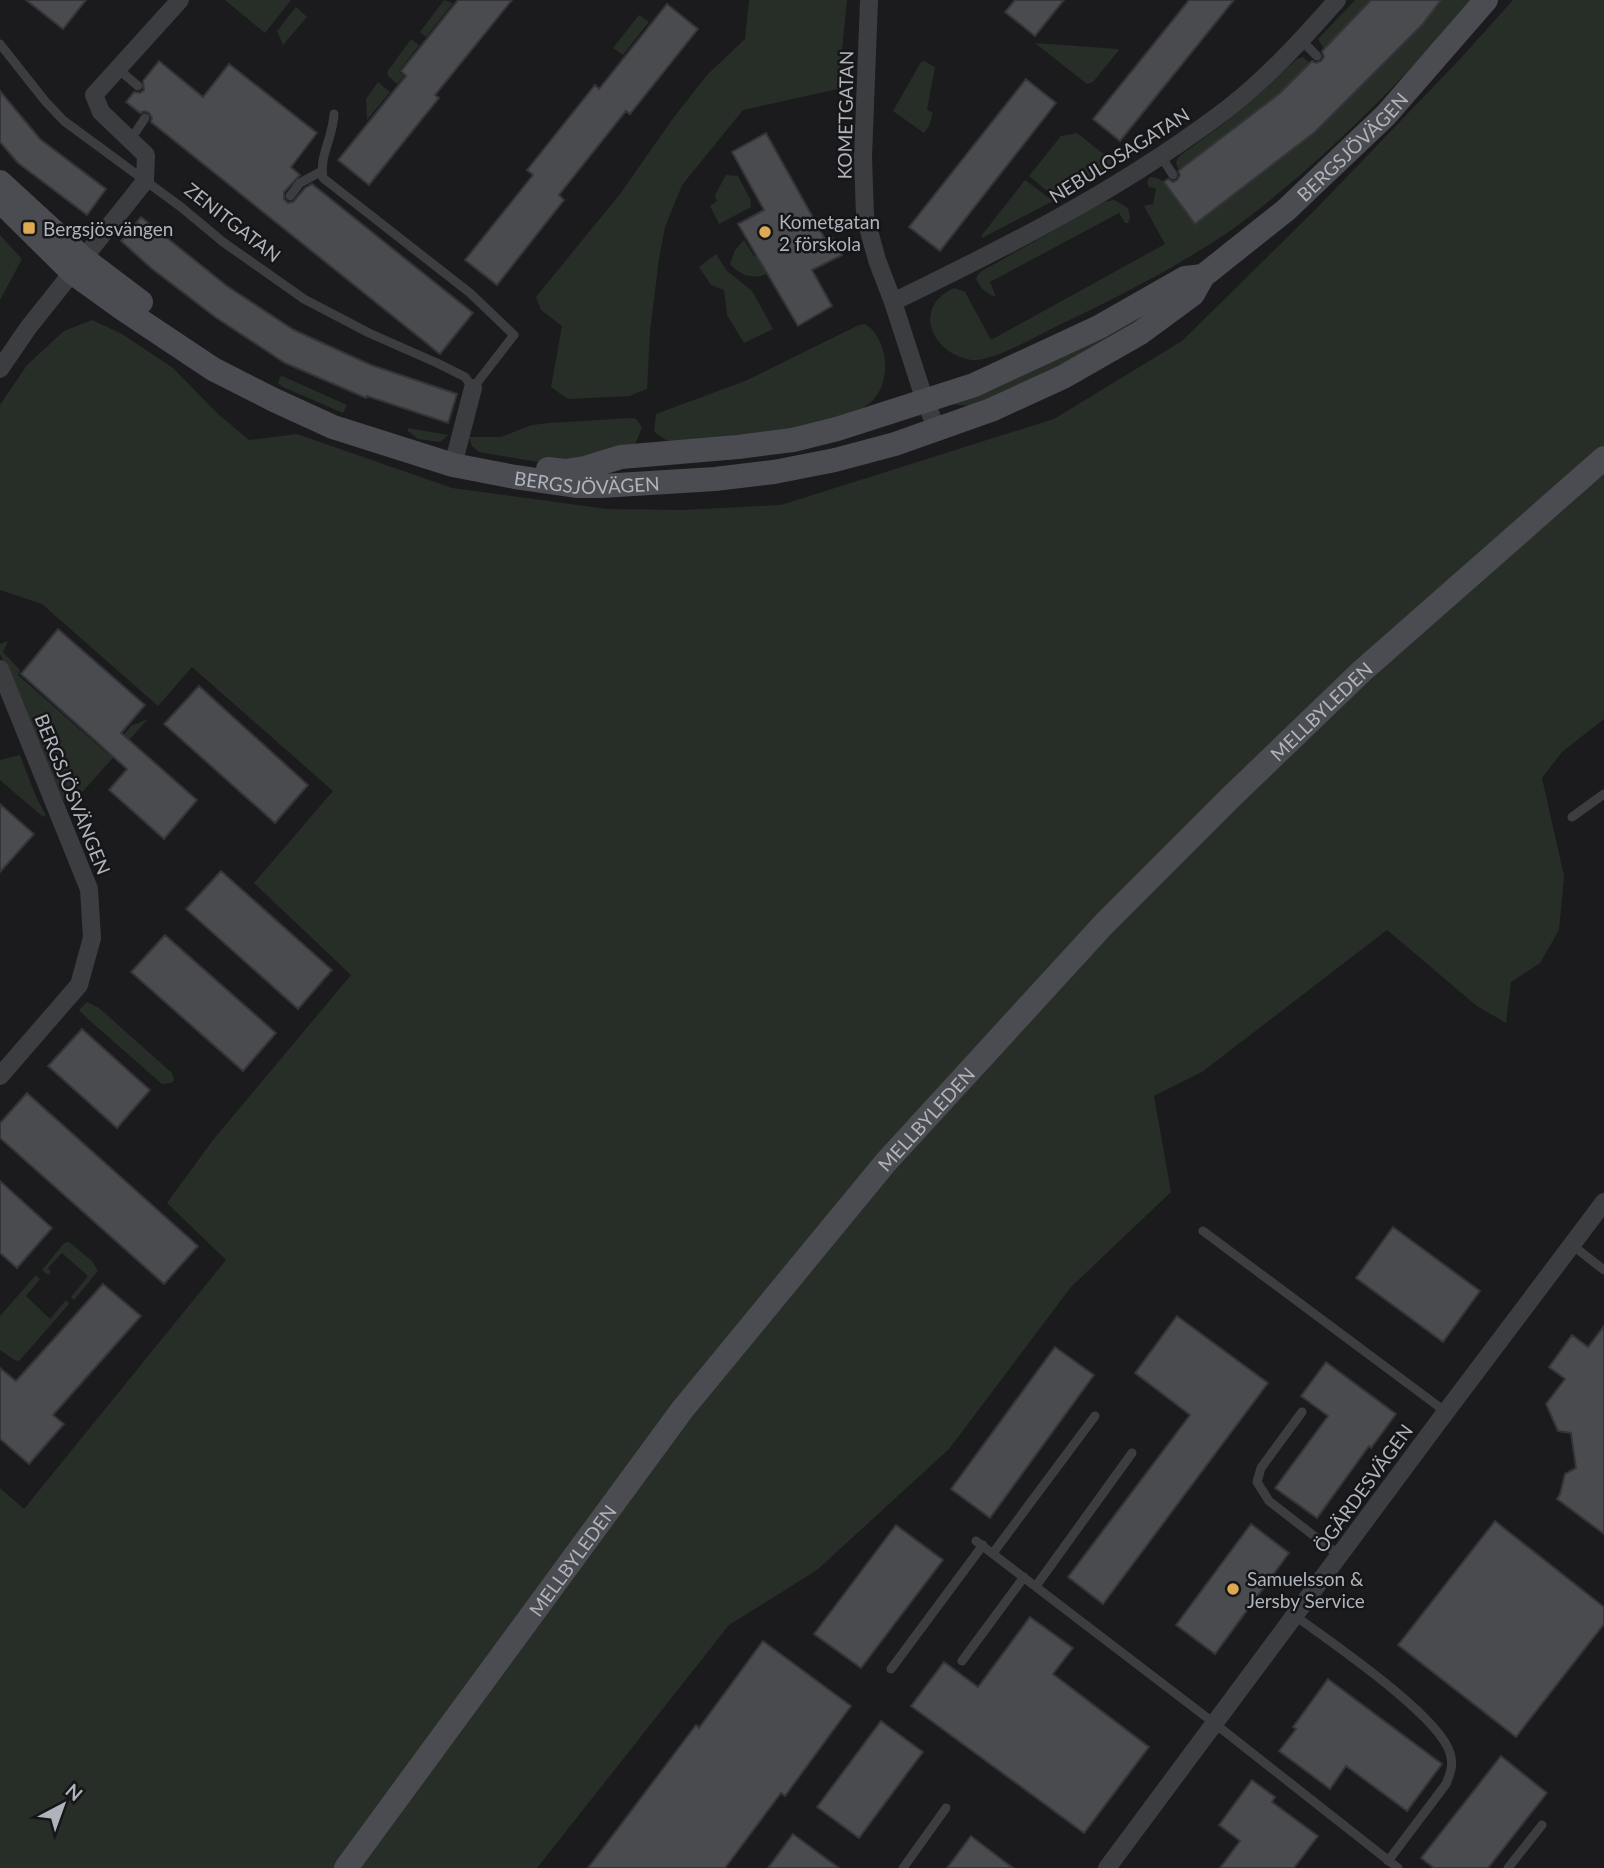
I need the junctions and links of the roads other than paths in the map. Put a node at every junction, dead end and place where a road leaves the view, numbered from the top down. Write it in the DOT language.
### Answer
graph roads {
  1 [pos="180,0"];
  2 [pos="869,0"];
  3 [pos="1337,0"];
  4 [pos="1486,0"];
  5 [pos="1301,40"];
  6 [pos="0,44"];
  7 [pos="1317,56"];
  8 [pos="117,68"];
  9 [pos="138,86"];
  10 [pos="334,114"];
  11 [pos="145,118"];
  12 [pos="131,139"];
  13 [pos="1161,156"];
  14 [pos="322,171"];
  15 [pos="1173,175"];
  16 [pos="145,181"];
  17 [pos="0,182"];
  18 [pos="290,196"];
  19 [pos="0,201"];
  20 [pos="78,266"];
  21 [pos="1203,276"];
  22 [pos="893,302"];
  23 [pos="0,369"];
  24 [pos="472,388"];
  25 [pos="925,401"];
  26 [pos="937,429"];
  27 [pos="1604,458"];
  28 [pos="454,459"];
  29 [pos="0,669"];
  30 [pos="1604,794"];
  31 [pos="1572,817"];
  32 [pos="0,1076"];
  33 [pos="1604,1202"];
  34 [pos="1203,1231"];
  35 [pos="1572,1245"];
  36 [pos="1604,1270"];
  37 [pos="1302,1412"];
  38 [pos="1446,1412"];
  39 [pos="1095,1416"];
  40 [pos="1132,1453"];
  41 [pos="993,1553"];
  42 [pos="1340,1556"];
  43 [pos="1024,1577"];
  44 [pos="1036,1586"];
  45 [pos="1294,1615"];
  46 [pos="962,1661"];
  47 [pos="891,1669"];
  48 [pos="1214,1723"];
  49 [pos="946,1808"];
  50 [pos="1542,1825"];
  51 [pos="1388,1861"];
  52 [pos="346,1868"];
  53 [pos="903,1868"];
  54 [pos="1107,1868"];
  55 [pos="1398,1868"];
  56 [pos="1508,1868"];
  1 -- 8 [label="street"];
  2 -- 22 [label="street, KOMETGATAN"];
  3 -- 5 [label="street, NEBULOSAGATAN"];
  4 -- 21 [label="street, BERGSJÖVÄGEN"];
  5 -- 7 [label="lane"];
  5 -- 13 [label="street, NEBULOSAGATAN"];
  6 -- 16 [label="lane, ZENITGATAN"];
  8 -- 9 [label="lane"];
  8 -- 12 [label="street"];
  10 -- 14 [label="lane"];
  11 -- 12 [label="lane"];
  12 -- 16 [label="street"];
  13 -- 15 [label="lane"];
  13 -- 22 [label="street, NEBULOSAGATAN"];
  14 -- 18 [label="lane"];
  14 -- 24 [label="lane"];
  16 -- 20 [label="street"];
  16 -- 24 [label="lane, ZENITGATAN"];
  17 -- 20 [label="street, BERGSJÖVÄGEN"];
  19 -- 20 [label="street, BERGSJÖVÄGEN"];
  20 -- 23 [label="street"];
  20 -- 28 [label="street, BERGSJÖVÄGEN"];
  21 -- 25 [label="street, BERGSJÖVÄGEN"];
  21 -- 26 [label="street, BERGSJÖVÄGEN"];
  22 -- 25 [label="street, KOMETGATAN"];
  24 -- 28 [label="street"];
  25 -- 26 [label="street, KOMETGATAN"];
  25 -- 28 [label="street, BERGSJÖVÄGEN"];
  26 -- 28 [label="street, BERGSJÖVÄGEN"];
  27 -- 52 [label="street, MELLBYLEDEN"];
  29 -- 32 [label="street, BERGSJÖSVÄNGEN"];
  30 -- 31 [label="lane"];
  33 -- 35 [label="street, ÖGÄRDESVÄGEN"];
  34 -- 38 [label="lane"];
  35 -- 36 [label="lane"];
  35 -- 38 [label="street, ÖGÄRDESVÄGEN"];
  37 -- 42 [label="lane"];
  38 -- 42 [label="street, ÖGÄRDESVÄGEN"];
  39 -- 41 [label="lane"];
  40 -- 44 [label="lane"];
  41 -- 43 [label="lane"];
  41 -- 47 [label="lane"];
  42 -- 45 [label="street, ÖGÄRDESVÄGEN"];
  43 -- 44 [label="lane"];
  43 -- 46 [label="lane"];
  44 -- 48 [label="lane"];
  45 -- 48 [label="street, ÖGÄRDESVÄGEN"];
  45 -- 51 [label="lane"];
  48 -- 51 [label="lane"];
  48 -- 54 [label="street, ÖGÄRDESVÄGEN"];
  49 -- 53 [label="lane"];
  50 -- 56 [label="lane"];
  51 -- 55 [label="lane"];
}
